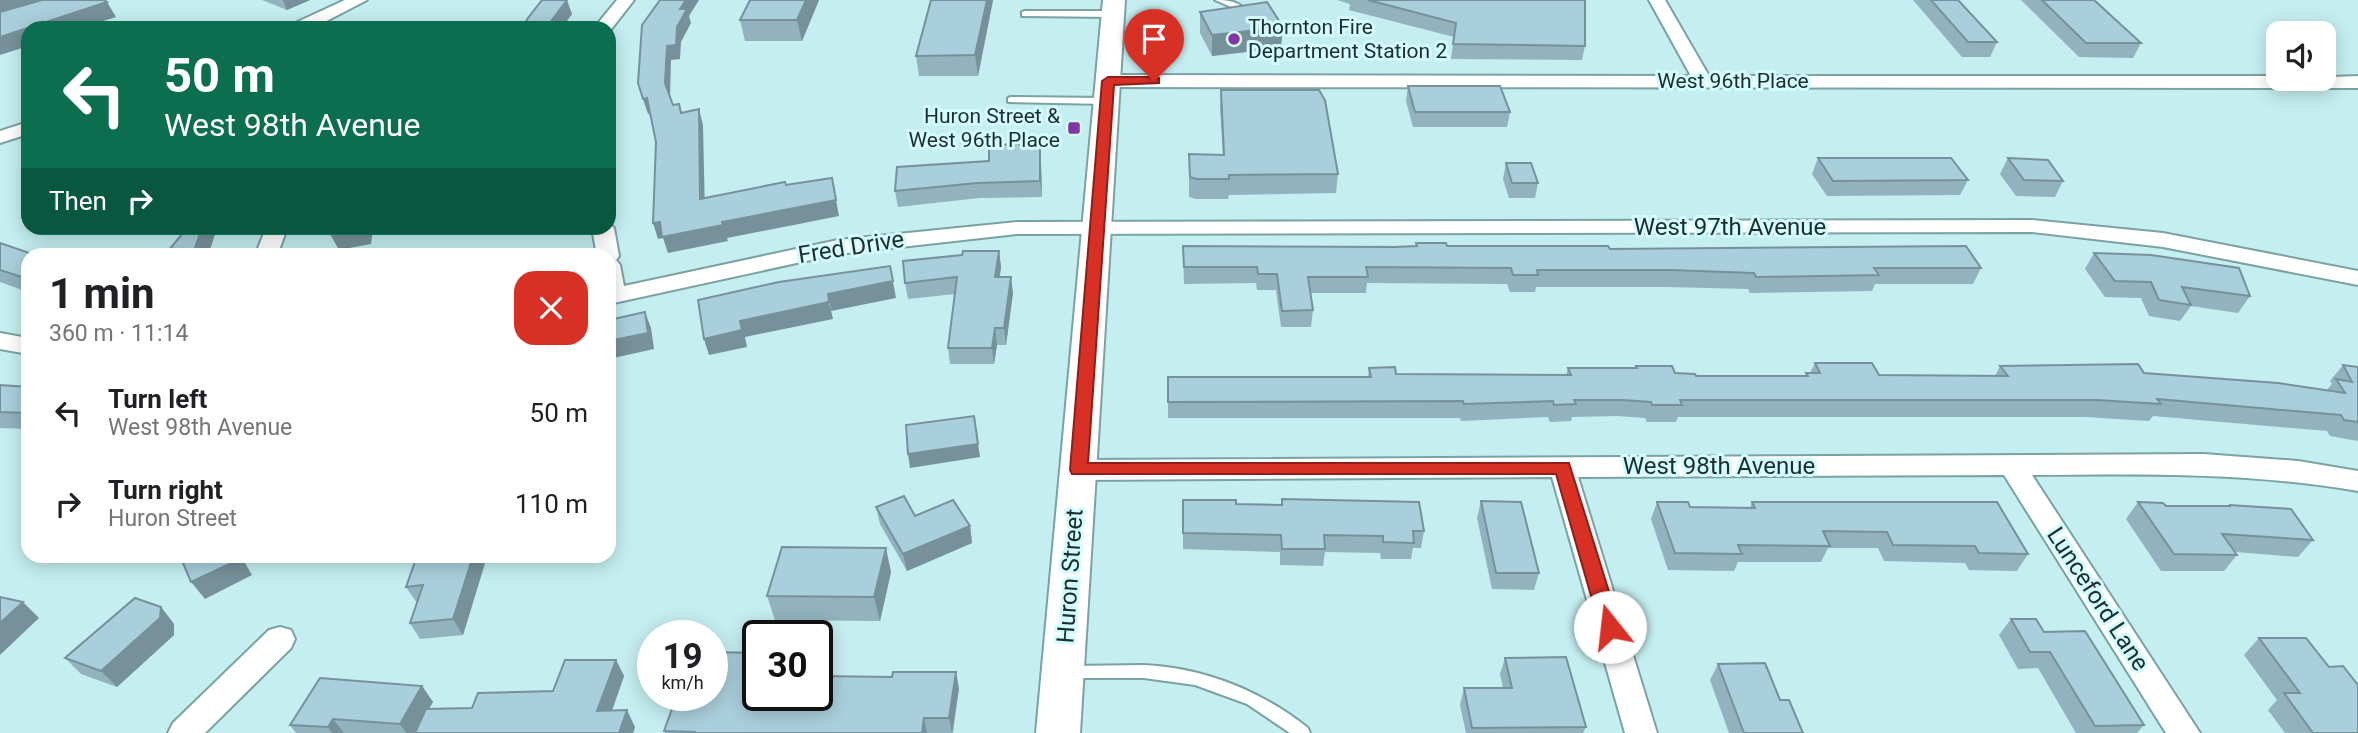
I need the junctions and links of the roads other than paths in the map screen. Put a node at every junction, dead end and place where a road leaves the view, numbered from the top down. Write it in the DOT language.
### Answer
graph roads {
  1 [pos="359,0"];
  2 [pos="626,0"];
  3 [pos="1219,0"];
  4 [pos="1657,0"];
  5 [pos="1114,7"];
  6 [pos="1025,14"];
  7 [pos="1248,20"];
  8 [pos="314,21"];
  9 [pos="609,21"];
  10 [pos="1703,81"];
  11 [pos="2358,82"];
  12 [pos="1107,91"];
  13 [pos="1011,100"];
  14 [pos="21,130"];
  15 [pos="0,137"];
  16 [pos="1097,228"];
  17 [pos="2358,278"];
  18 [pos="616,295"];
  19 [pos="0,341"];
  20 [pos="21,345"];
  21 [pos="2012,465"];
  22 [pos="1562,467"];
  23 [pos="1079,470"];
  24 [pos="2358,481"];
  25 [pos="280,639"];
  26 [pos="1063,672"];
  27 [pos="184,733"];
  28 [pos="1058,733"];
  29 [pos="1302,733"];
  30 [pos="1641,733"];
  31 [pos="2184,733"];
  1 -- 8 [label="street"];
  2 -- 9 [label="street"];
  3 -- 7 [label="lane"];
  4 -- 10 [label="street"];
  5 -- 6 [label="lane"];
  5 -- 12 [label="main road, Huron Street"];
  10 -- 11 [label="street, West 96th Place"];
  10 -- 12 [label="street, West 96th Place"];
  12 -- 13 [label="lane"];
  12 -- 16 [label="main road, Huron Street"];
  14 -- 15 [label="street"];
  16 -- 17 [label="street, West 97th Avenue"];
  16 -- 18 [label="street, Fred Drive"];
  16 -- 23 [label="main road, Huron Street"];
  19 -- 20 [label="street"];
  21 -- 22 [label="street, West 98th Avenue"];
  21 -- 24 [label="street, West 98th Avenue"];
  21 -- 31 [label="street, Lunceford Lane"];
  22 -- 23 [label="street, West 98th Avenue"];
  22 -- 30 [label="street"];
  23 -- 26 [label="main road, Huron Street"];
  25 -- 27 [label="street"];
  26 -- 28 [label="main road, Huron Street"];
  26 -- 29 [label="lane"];
}
